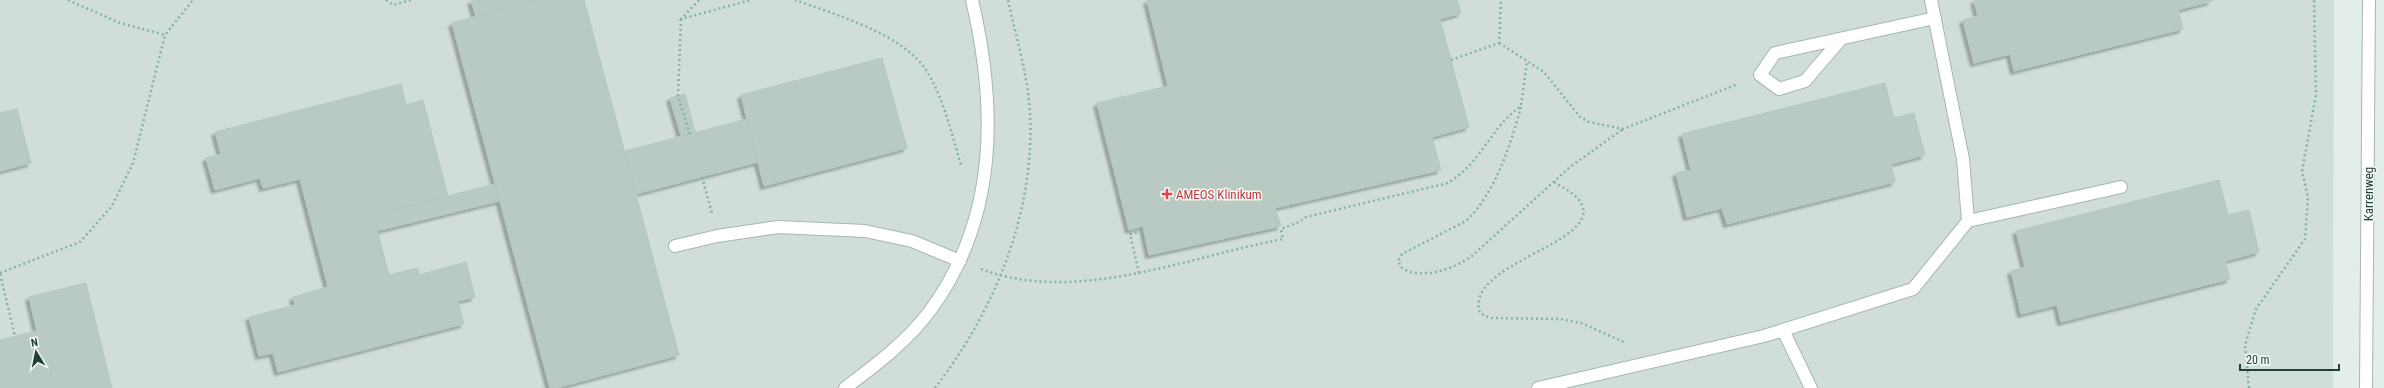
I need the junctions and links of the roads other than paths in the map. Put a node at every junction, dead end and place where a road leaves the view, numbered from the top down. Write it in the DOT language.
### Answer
graph roads {
  1 [pos="961,0"];
  2 [pos="1931,0"];
  3 [pos="2369,0"];
  4 [pos="973,3"];
  5 [pos="1935,18"];
  6 [pos="1841,39"];
  7 [pos="2121,187"];
  8 [pos="1968,222"];
  9 [pos="675,246"];
  10 [pos="960,261"];
  11 [pos="1783,330"];
  12 [pos="845,388"];
  13 [pos="1538,388"];
  14 [pos="1811,388"];
  15 [pos="2366,388"];
  1 -- 4 [label="street"];
  2 -- 5 [label="street"];
  3 -- 15 [label="street, Karrenweg"];
  4 -- 10 [label="street"];
  5 -- 6 [label="street"];
  5 -- 8 [label="street"];
  6 -- 6 [label="street"];
  7 -- 8 [label="street"];
  8 -- 11 [label="street"];
  9 -- 10 [label="street"];
  10 -- 12 [label="street"];
  11 -- 13 [label="street"];
  11 -- 14 [label="street"];
}
